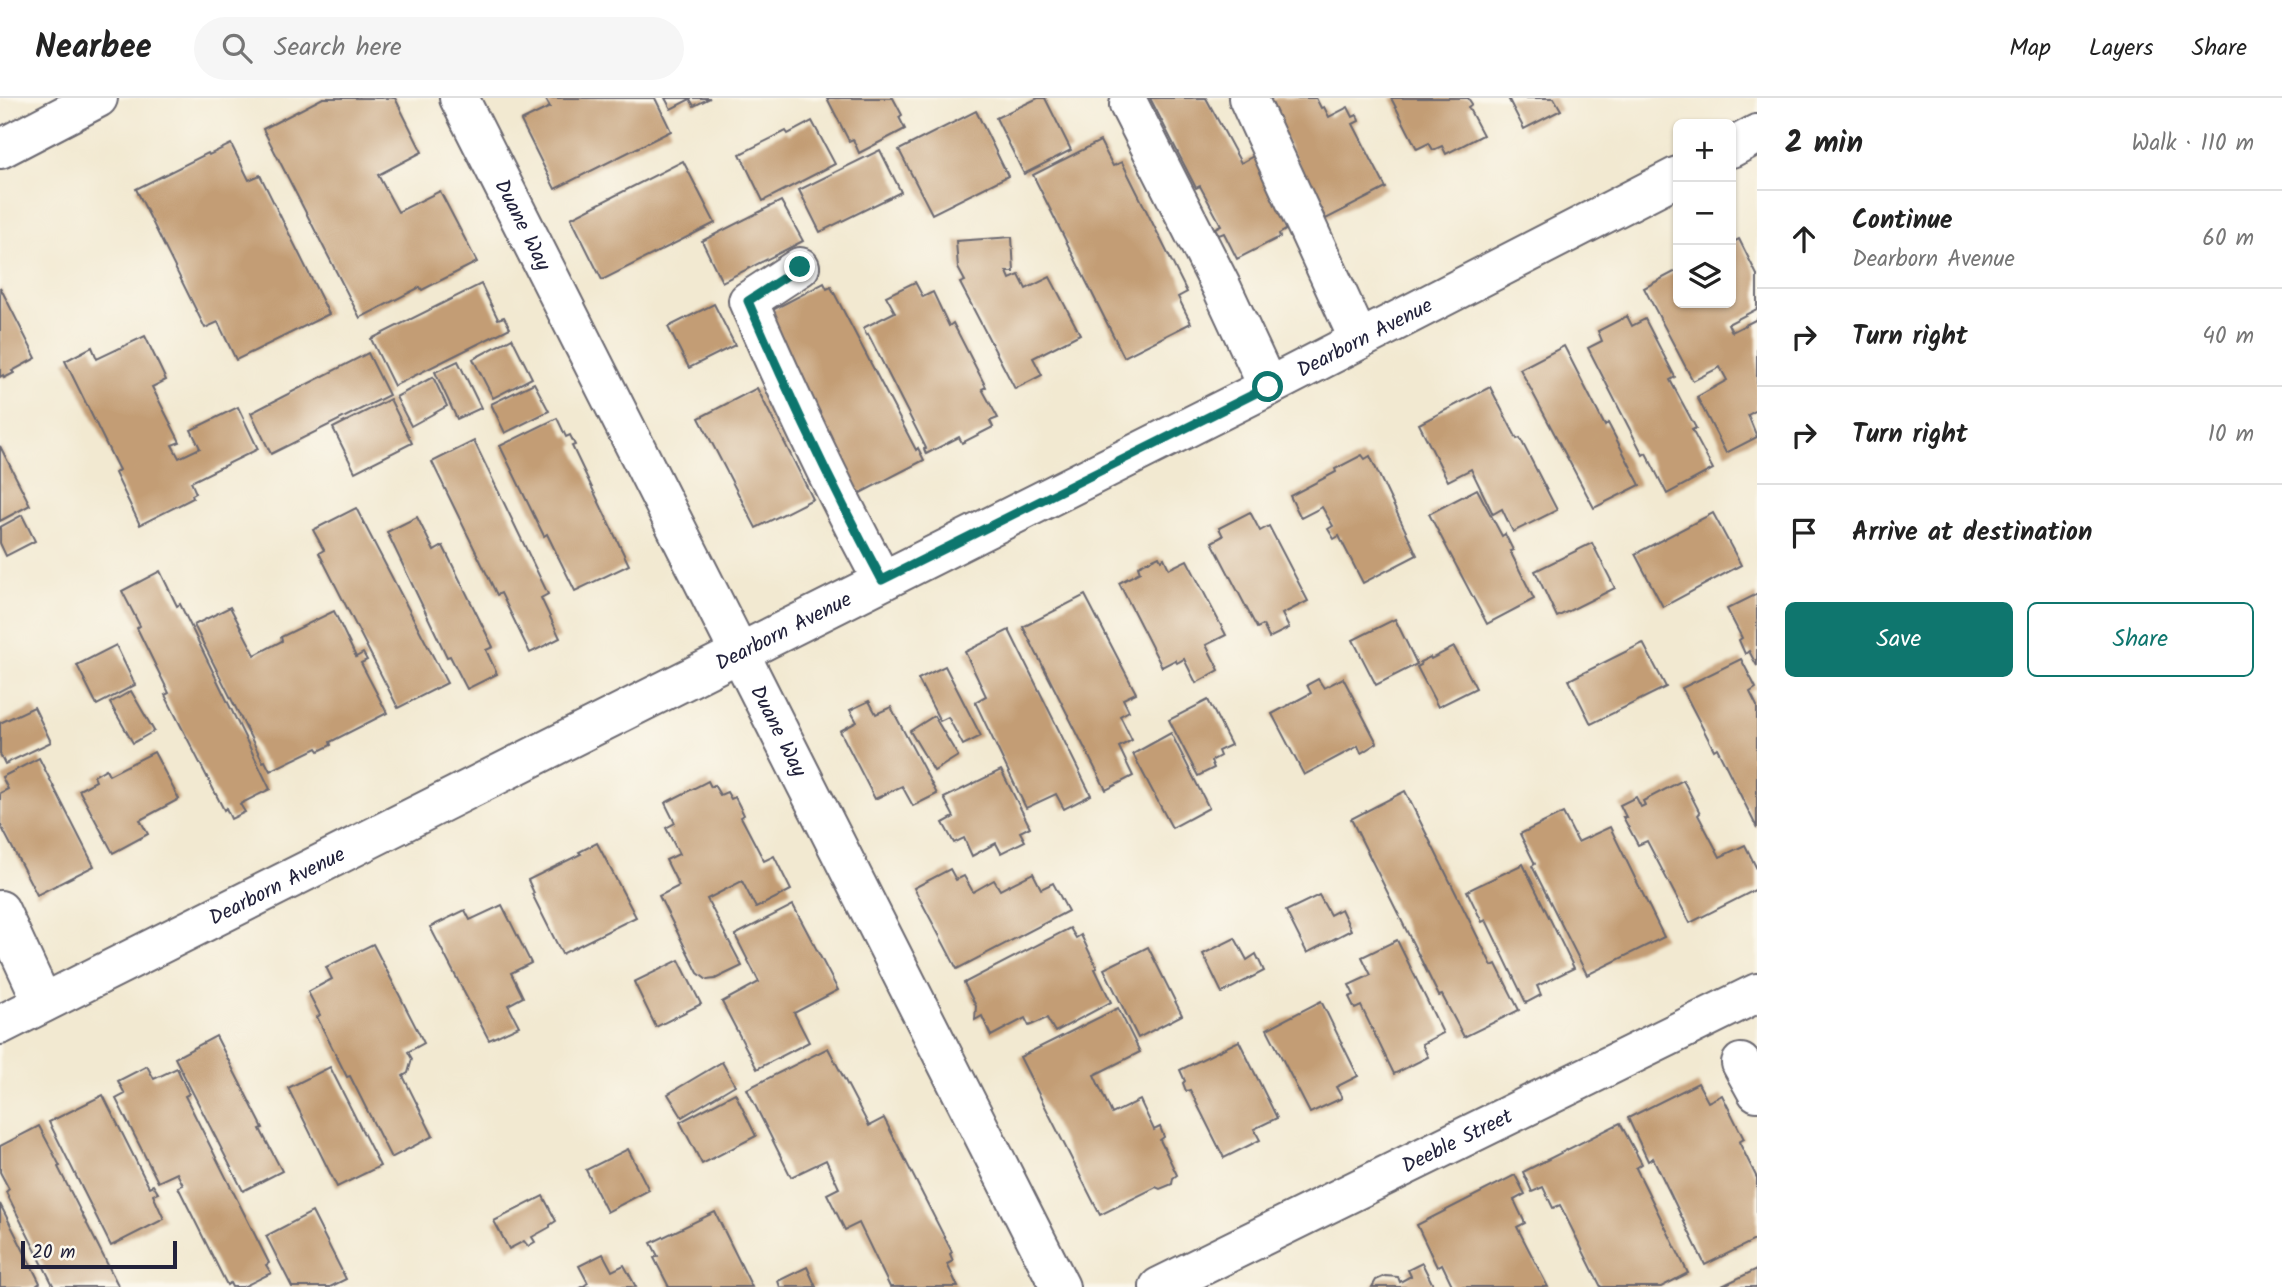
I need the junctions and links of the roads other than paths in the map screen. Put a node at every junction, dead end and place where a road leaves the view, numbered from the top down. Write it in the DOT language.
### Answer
graph roads {
  1 [pos="98,98"];
  2 [pos="459,98"];
  3 [pos="1248,98"];
  4 [pos="1129,105"];
  5 [pos="1757,134"];
  6 [pos="1736,145"];
  7 [pos="0,149"];
  8 [pos="1673,179"];
  9 [pos="800,267"];
  10 [pos="1359,340"];
  11 [pos="1268,387"];
  12 [pos="882,580"];
  13 [pos="740,651"];
  14 [pos="0,910"];
  15 [pos="1757,993"];
  16 [pos="43,1003"];
  17 [pos="0,1025"];
  18 [pos="1060,1287"];
  19 [pos="1159,1287"];
  1 -- 7 [label="street"];
  2 -- 13 [label="street, Duane Way"];
  3 -- 10 [label="street"];
  4 -- 11 [label="street"];
  5 -- 6 [label="street"];
  8 -- 10 [label="street, Dearborn Avenue"];
  9 -- 12 [label="street"];
  10 -- 11 [label="street, Dearborn Avenue"];
  11 -- 12 [label="street, Dearborn Avenue"];
  12 -- 13 [label="street, Dearborn Avenue"];
  13 -- 16 [label="street, Dearborn Avenue"];
  13 -- 18 [label="street, Duane Way"];
  14 -- 16 [label="street"];
  15 -- 19 [label="street, Deeble Street"];
  16 -- 17 [label="street, Dearborn Avenue"];
}
